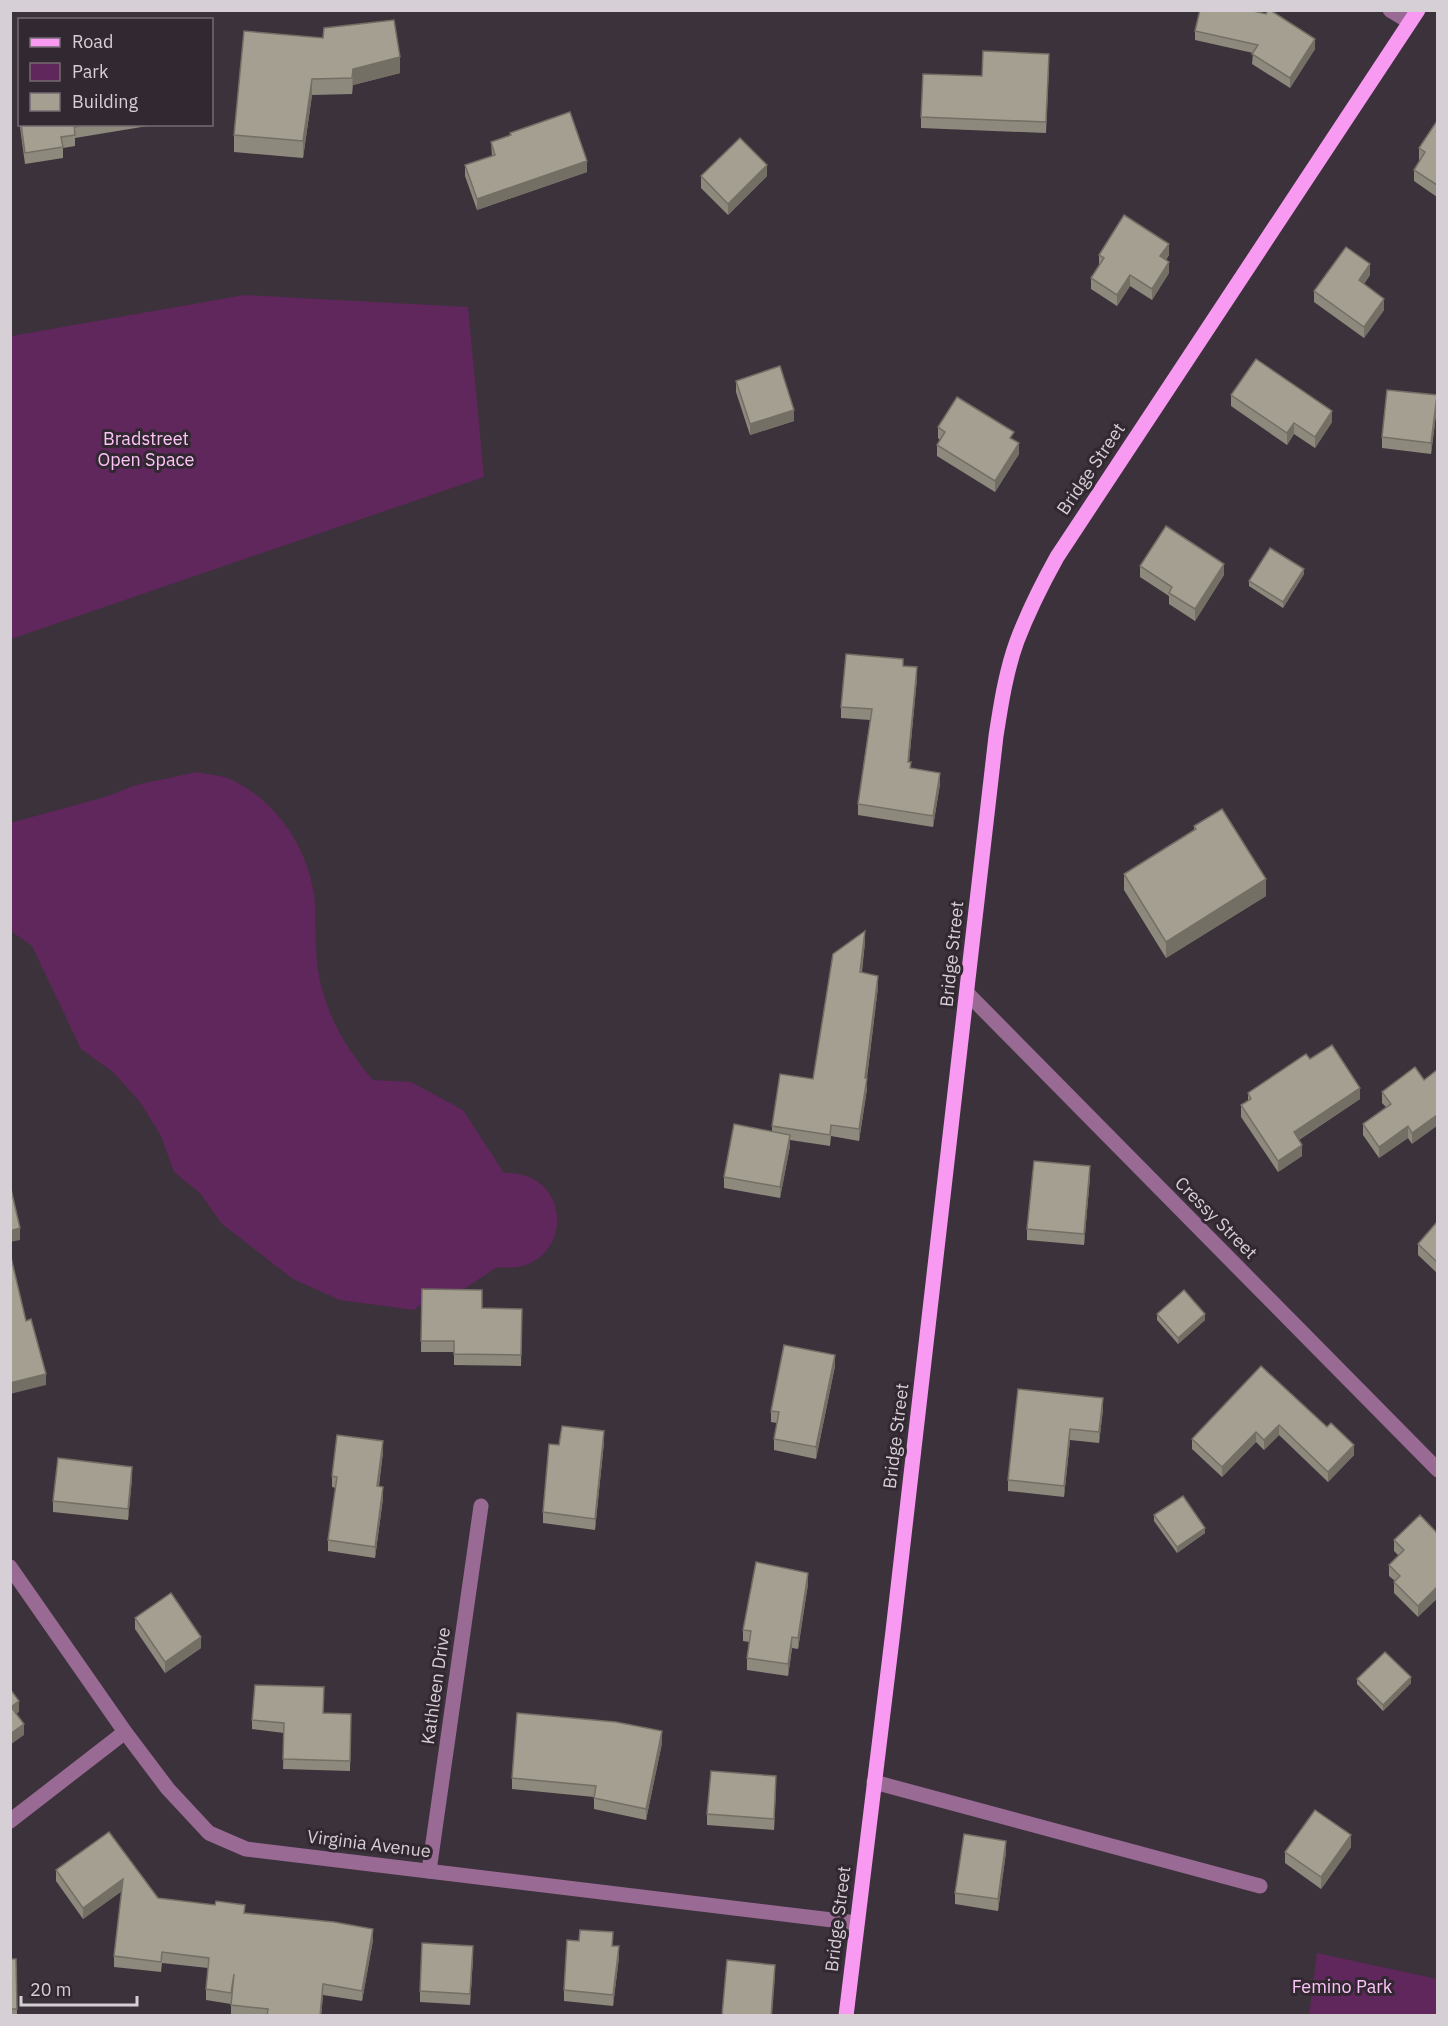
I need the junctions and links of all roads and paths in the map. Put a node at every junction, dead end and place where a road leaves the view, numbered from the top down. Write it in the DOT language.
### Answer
graph roads {
  1 [pos="1390,10"];
  2 [pos="1414,16"];
  3 [pos="967,993"];
  4 [pos="1437,1470"];
  5 [pos="482,1506"];
  6 [pos="10,1567"];
  7 [pos="125,1732"];
  8 [pos="874,1782"];
  9 [pos="10,1821"];
  10 [pos="429,1871"];
  11 [pos="1260,1886"];
  12 [pos="857,1923"];
  13 [pos="846,2016"];
  1 -- 2 [label="street"];
  2 -- 3 [label="main road, Bridge Street"];
  3 -- 4 [label="street, Cressy Street"];
  3 -- 8 [label="main road, Bridge Street"];
  5 -- 10 [label="street, Kathleen Drive"];
  6 -- 7 [label="street, Virginia Avenue"];
  7 -- 9 [label="street"];
  7 -- 10 [label="street, Virginia Avenue"];
  8 -- 11 [label="street"];
  8 -- 12 [label="main road, Bridge Street"];
  10 -- 12 [label="street, Virginia Avenue"];
  12 -- 13 [label="main road, Bridge Street"];
}
